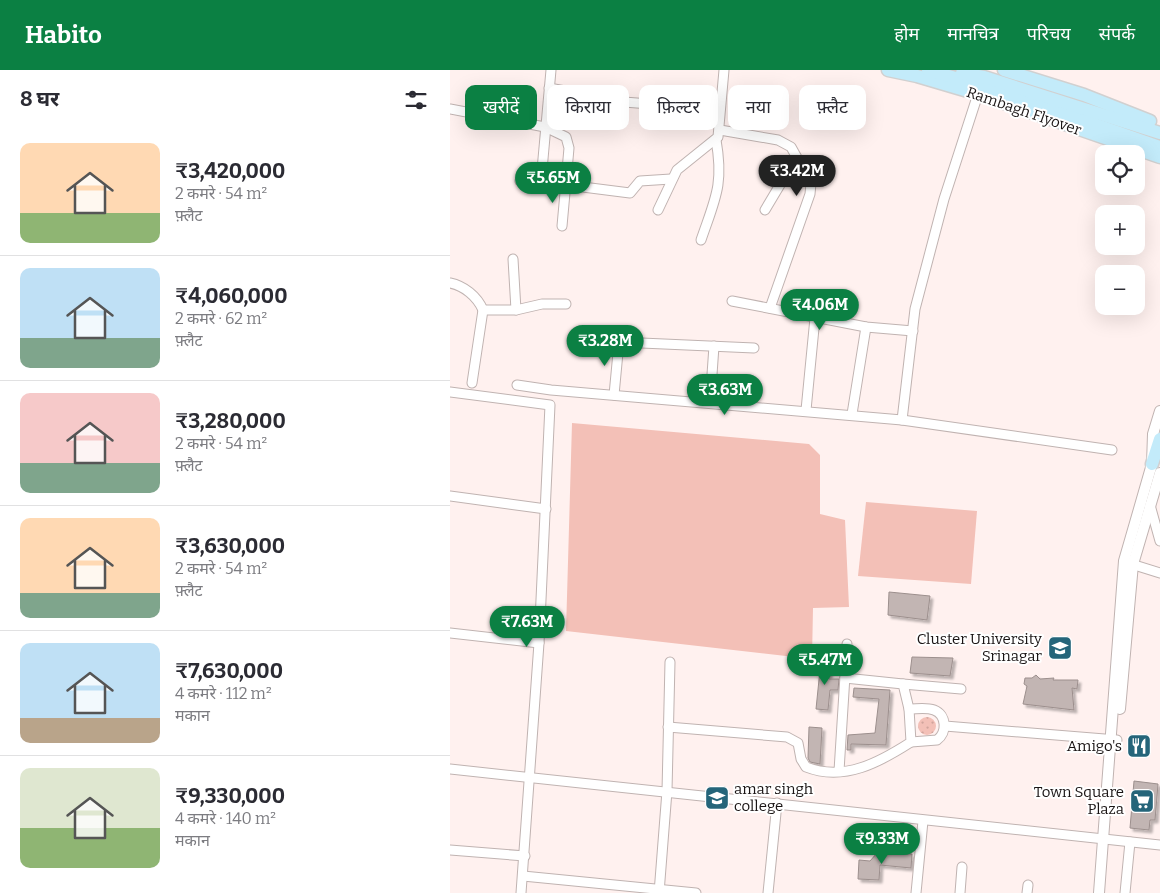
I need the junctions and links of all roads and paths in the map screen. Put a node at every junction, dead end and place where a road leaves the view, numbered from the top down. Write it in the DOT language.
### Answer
graph roads {
  1 [pos="551,70"];
  2 [pos="724,70"];
  3 [pos="888,70"];
  4 [pos="904,70"];
  5 [pos="928,70"];
  6 [pos="1011,71"];
  7 [pos="950,76"];
  8 [pos="549,85"];
  9 [pos="978,94"];
  10 [pos="547,108"];
  11 [pos="450,109"];
  12 [pos="545,127"];
  13 [pos="720,130"];
  14 [pos="1159,130"];
  15 [pos="716,140"];
  16 [pos="1160,147"];
  17 [pos="1160,152"];
  18 [pos="1160,157"];
  19 [pos="796,158"];
  20 [pos="671,179"];
  21 [pos="520,181"];
  22 [pos="567,185"];
  23 [pos="658,210"];
  24 [pos="765,210"];
  25 [pos="562,226"];
  26 [pos="701,240"];
  27 [pos="513,259"];
  28 [pos="450,283"];
  29 [pos="732,301"];
  30 [pos="566,304"];
  31 [pos="770,308"];
  32 [pos="483,310"];
  33 [pos="516,310"];
  34 [pos="815,318"];
  35 [pos="866,327"];
  36 [pos="913,331"];
  37 [pos="714,346"];
  38 [pos="754,348"];
  39 [pos="472,383"];
  40 [pos="517,385"];
  41 [pos="450,392"];
  42 [pos="614,395"];
  43 [pos="710,403"];
  44 [pos="806,410"];
  45 [pos="1160,411"];
  46 [pos="852,414"];
  47 [pos="902,420"];
  48 [pos="1160,440"];
  49 [pos="1112,450"];
  50 [pos="1156,468"];
  51 [pos="450,496"];
  52 [pos="1150,503"];
  53 [pos="546,509"];
  54 [pos="1160,541"];
  55 [pos="1128,563"];
  56 [pos="1160,573"];
  57 [pos="450,633"];
  58 [pos="539,643"];
  59 [pos="847,644"];
  60 [pos="670,662"];
  61 [pos="845,678"];
  62 [pos="903,684"];
  63 [pos="962,689"];
  64 [pos="909,709"];
  65 [pos="945,726"];
  66 [pos="668,727"];
  67 [pos="1114,740"];
  68 [pos="911,742"];
  69 [pos="450,769"];
  70 [pos="839,772"];
  71 [pos="530,777"];
  72 [pos="667,791"];
  73 [pos="777,803"];
  74 [pos="923,821"];
  75 [pos="1107,840"];
  76 [pos="1130,842"];
  77 [pos="1160,845"];
  78 [pos="450,850"];
  79 [pos="525,856"];
  80 [pos="962,867"];
  81 [pos="523,876"];
  82 [pos="659,891"];
  83 [pos="521,893"];
  84 [pos="696,893"];
  85 [pos="768,893"];
  86 [pos="916,893"];
  87 [pos="960,893"];
  88 [pos="1099,893"];
  89 [pos="1105,893"];
  90 [pos="1125,893"];
  1 -- 8 [label="street"];
  2 -- 13 [label="street"];
  3 -- 9 [label="main road, Rambagh Flyover"];
  4 -- 17 [label="main road"];
  5 -- 7 [label="main road, Rambagh Flyover"];
  6 -- 14 [label="main road"];
  7 -- 14 [label="main road"];
  7 -- 16 [label="main road, Rambagh Flyover"];
  9 -- 18 [label="main road, Rambagh Flyover"];
  9 -- 36 [label="street"];
  10 -- 12 [label="street"];
  11 -- 12 [label="street"];
  12 -- 21 [label="street"];
  12 -- 22 [label="street"];
  13 -- 15 [label="street"];
  13 -- 19 [label="street"];
  15 -- 20 [label="street"];
  15 -- 26 [label="street"];
  19 -- 24 [label="street"];
  19 -- 31 [label="street"];
  20 -- 22 [label="street"];
  20 -- 23 [label="street"];
  22 -- 25 [label="street"];
  27 -- 33 [label="street"];
  28 -- 32 [label="street"];
  29 -- 31 [label="street"];
  30 -- 33 [label="street"];
  31 -- 34 [label="street"];
  32 -- 33 [label="street"];
  32 -- 39 [label="street"];
  34 -- 35 [label="street"];
  34 -- 44 [label="street"];
  35 -- 36 [label="street"];
  35 -- 46 [label="street"];
  36 -- 47 [label="street"];
  37 -- 38 [label="street"];
  37 -- 42 [label="street"];
  37 -- 43 [label="street"];
  40 -- 42 [label="street"];
  41 -- 53 [label="street"];
  42 -- 43 [label="street"];
  43 -- 44 [label="street"];
  44 -- 46 [label="street"];
  45 -- 50 [label="street"];
  46 -- 47 [label="street"];
  47 -- 49 [label="street"];
  48 -- 50 [label="main road"];
  50 -- 52 [label="street"];
  50 -- 55 [label="street"];
  51 -- 53 [label="street"];
  52 -- 54 [label="street"];
  52 -- 55 [label="street"];
  53 -- 58 [label="street"];
  55 -- 56 [label="street"];
  55 -- 67 [label="street"];
  57 -- 58 [label="street"];
  58 -- 71 [label="street"];
  59 -- 61 [label="street"];
  60 -- 66 [label="street"];
  61 -- 62 [label="street"];
  61 -- 70 [label="street"];
  62 -- 63 [label="street"];
  62 -- 64 [label="street"];
  64 -- 65 [label="street"];
  64 -- 68 [label="street"];
  65 -- 67 [label="street"];
  65 -- 68 [label="street"];
  66 -- 70 [label="street"];
  66 -- 72 [label="street"];
  67 -- 75 [label="street"];
  68 -- 70 [label="street"];
  69 -- 71 [label="street"];
  71 -- 72 [label="street"];
  71 -- 79 [label="street"];
  72 -- 73 [label="street"];
  72 -- 82 [label="street"];
  73 -- 74 [label="street"];
  73 -- 85 [label="street"];
  74 -- 75 [label="street"];
  74 -- 86 [label="street"];
  75 -- 76 [label="street"];
  75 -- 88 [label="street"];
  75 -- 89 [label="street"];
  76 -- 77 [label="street"];
  76 -- 90 [label="street"];
  78 -- 79 [label="street"];
  79 -- 81 [label="street"];
  80 -- 87 [label="street"];
  81 -- 82 [label="street"];
  81 -- 83 [label="street"];
  82 -- 84 [label="street"];
}
